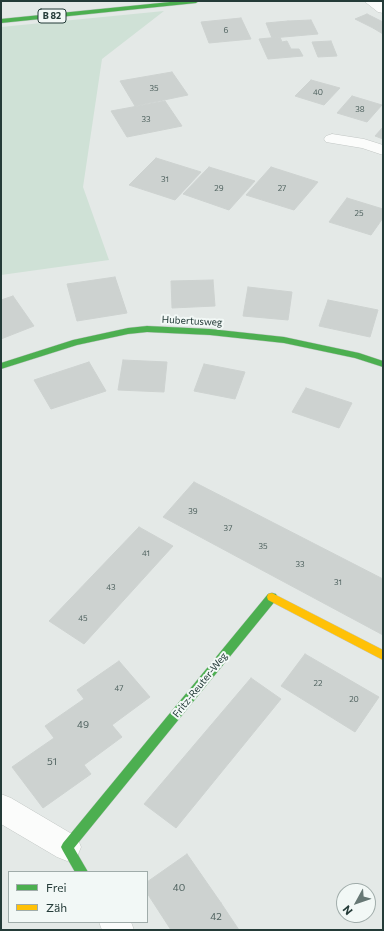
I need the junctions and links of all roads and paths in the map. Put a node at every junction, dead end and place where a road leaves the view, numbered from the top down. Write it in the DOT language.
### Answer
graph roads {
  1 [pos="170,1"];
  2 [pos="196,1"];
  3 [pos="371,1"];
  4 [pos="383,9"];
  5 [pos="1,19"];
  6 [pos="332,139"];
  7 [pos="383,150"];
  8 [pos="383,364"];
  9 [pos="1,366"];
  10 [pos="383,655"];
  11 [pos="1,808"];
  12 [pos="67,847"];
  13 [pos="81,871"];
  1 -- 5 [label="street, B 82"];
  2 -- 5 [label="street, B 82"];
  3 -- 4 [label="street"];
  6 -- 7 [label="street"];
  8 -- 9 [label="street, Hubertusweg"];
  10 -- 12 [label="street, Fritz-Reuter-Weg"];
  11 -- 12 [label="street"];
  12 -- 13 [label="street"];
}
